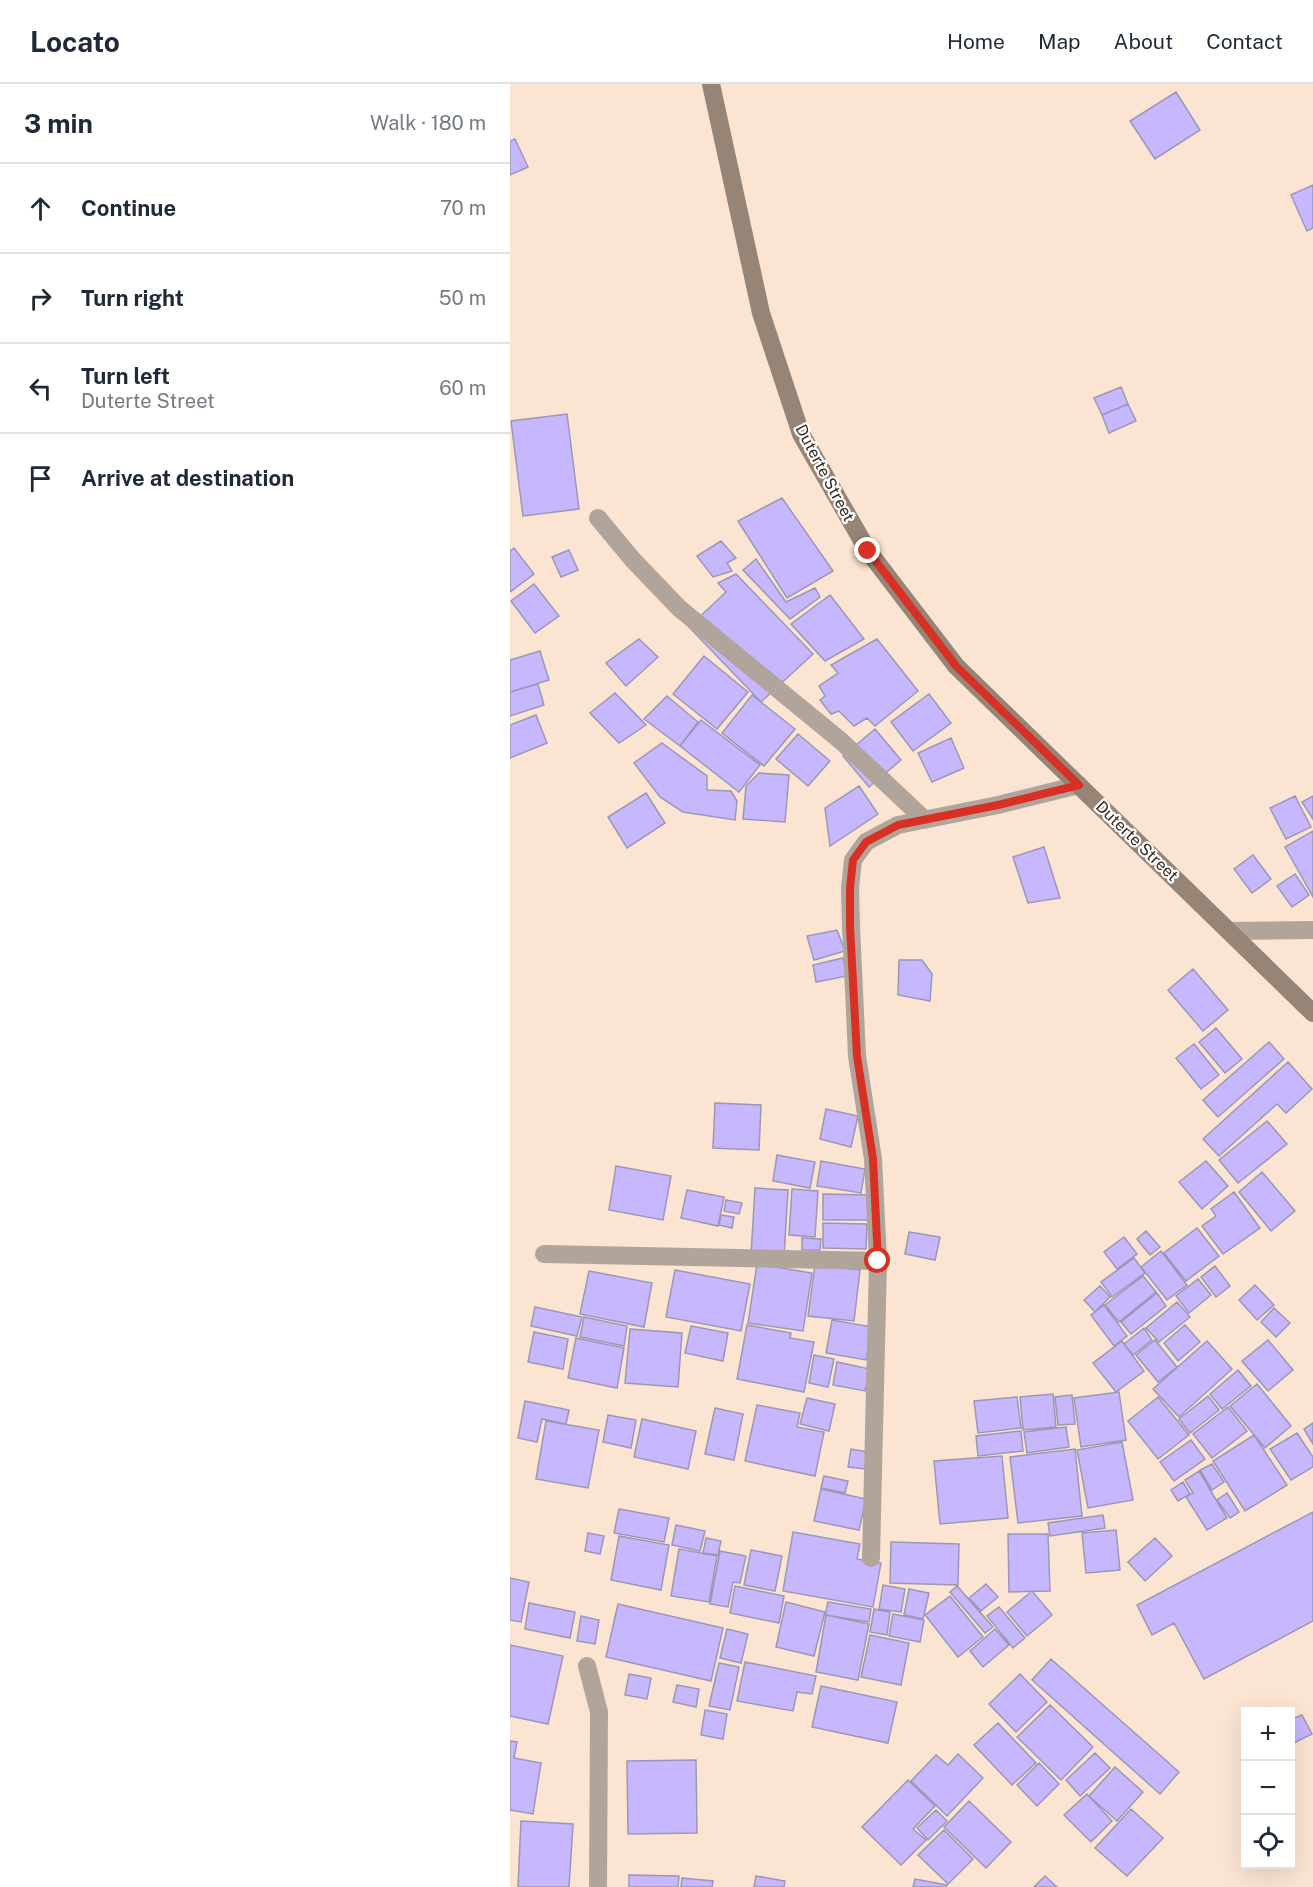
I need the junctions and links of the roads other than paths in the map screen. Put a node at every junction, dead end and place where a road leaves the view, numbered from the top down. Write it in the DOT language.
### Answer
graph roads {
  1 [pos="711,84"];
  2 [pos="598,518"];
  3 [pos="1079,785"];
  4 [pos="925,820"];
  5 [pos="1313,930"];
  6 [pos="1230,931"];
  7 [pos="1313,1012"];
  8 [pos="544,1254"];
  9 [pos="878,1261"];
  10 [pos="871,1558"];
  11 [pos="587,1666"];
  12 [pos="598,1887"];
  1 -- 3 [label="main road, Duterte Street"];
  2 -- 4 [label="street"];
  3 -- 4 [label="street"];
  3 -- 6 [label="main road, Duterte Street"];
  4 -- 9 [label="street"];
  5 -- 6 [label="street"];
  6 -- 7 [label="main road, Duterte Street"];
  8 -- 9 [label="street"];
  9 -- 10 [label="street"];
  11 -- 12 [label="street"];
}
